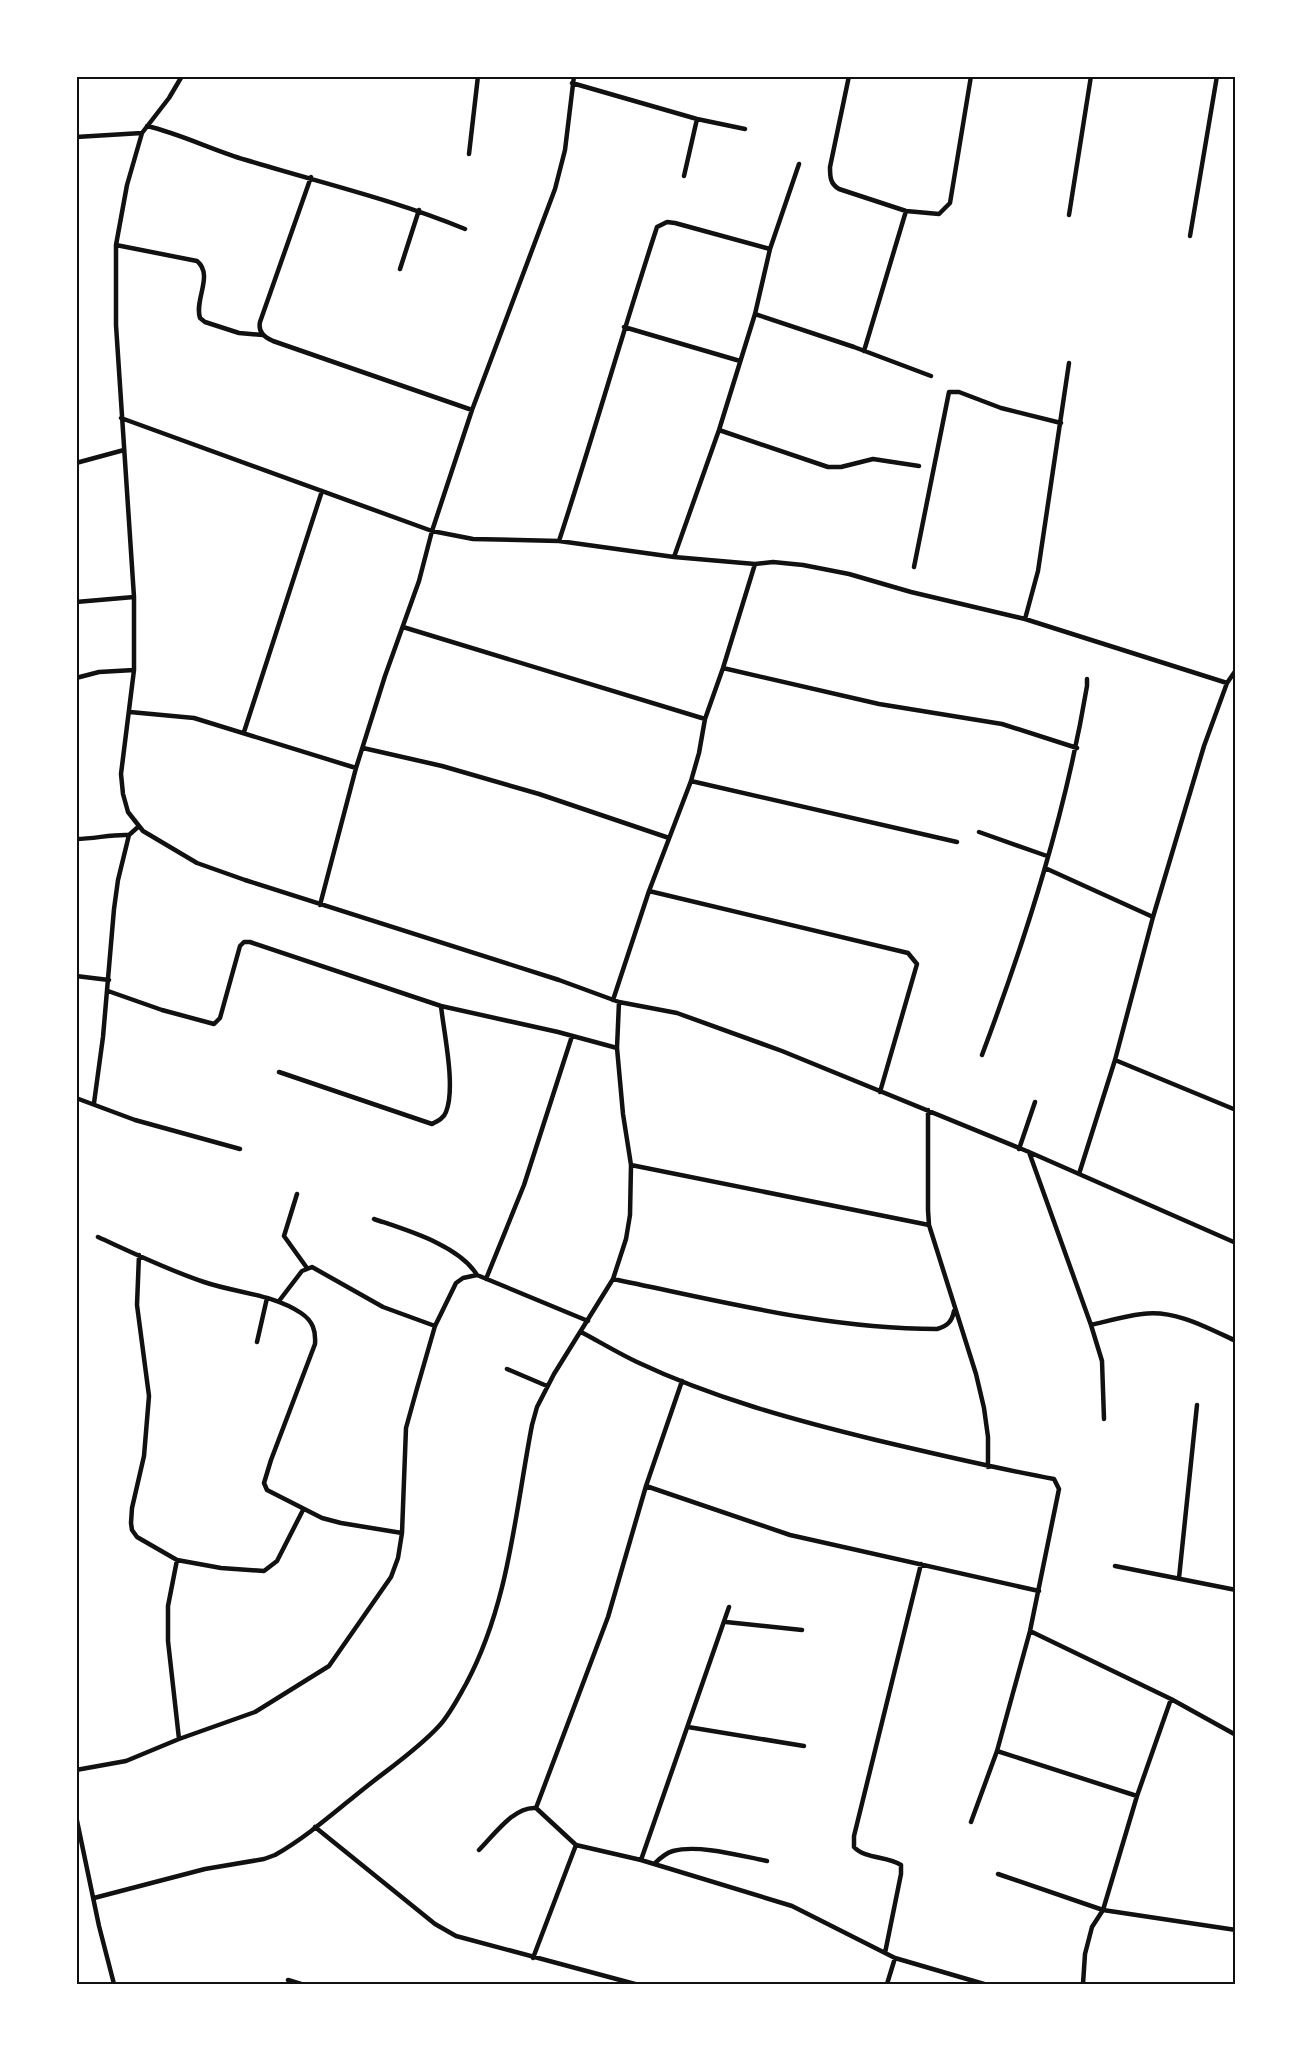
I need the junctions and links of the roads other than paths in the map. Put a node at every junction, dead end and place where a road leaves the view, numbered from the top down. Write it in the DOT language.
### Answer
graph roads {
  1 [pos="182,76"];
  2 [pos="478,76"];
  3 [pos="574,76"];
  4 [pos="849,76"];
  5 [pos="970,76"];
  6 [pos="1091,76"];
  7 [pos="1217,76"];
  8 [pos="572,83"];
  9 [pos="697,119"];
  10 [pos="147,126"];
  11 [pos="745,129"];
  12 [pos="142,133"];
  13 [pos="76,137"];
  14 [pos="469,154"];
  15 [pos="799,164"];
  16 [pos="684,176"];
  17 [pos="311,177"];
  18 [pos="419,210"];
  19 [pos="906,211"];
  20 [pos="1069,214"];
  21 [pos="465,229"];
  22 [pos="1190,236"];
  23 [pos="116,245"];
  24 [pos="770,249"];
  25 [pos="400,269"];
  26 [pos="754,314"];
  27 [pos="624,327"];
  28 [pos="263,335"];
  29 [pos="864,351"];
  30 [pos="740,361"];
  31 [pos="1069,363"];
  32 [pos="931,376"];
  33 [pos="472,410"];
  34 [pos="121,418"];
  35 [pos="1061,423"];
  36 [pos="719,430"];
  37 [pos="124,450"];
  38 [pos="76,463"];
  39 [pos="919,466"];
  40 [pos="322,491"];
  41 [pos="432,531"];
  42 [pos="559,541"];
  43 [pos="674,557"];
  44 [pos="754,564"];
  45 [pos="914,567"];
  46 [pos="134,597"];
  47 [pos="76,602"];
  48 [pos="1025,619"];
  49 [pos="403,627"];
  50 [pos="723,668"];
  51 [pos="134,670"];
  52 [pos="1236,670"];
  53 [pos="76,678"];
  54 [pos="1087,679"];
  55 [pos="1227,683"];
  56 [pos="130,712"];
  57 [pos="705,719"];
  58 [pos="244,732"];
  59 [pos="363,748"];
  60 [pos="1077,748"];
  61 [pos="357,768"];
  62 [pos="691,781"];
  63 [pos="138,827"];
  64 [pos="979,832"];
  65 [pos="129,835"];
  66 [pos="669,838"];
  67 [pos="76,839"];
  68 [pos="957,842"];
  69 [pos="1047,856"];
  70 [pos="1045,868"];
  71 [pos="649,891"];
  72 [pos="320,905"];
  73 [pos="1154,917"];
  74 [pos="76,976"];
  75 [pos="109,980"];
  76 [pos="108,991"];
  77 [pos="613,1000"];
  78 [pos="619,1002"];
  79 [pos="441,1006"];
  80 [pos="572,1036"];
  81 [pos="617,1048"];
  82 [pos="982,1055"];
  83 [pos="1115,1060"];
  84 [pos="279,1072"];
  85 [pos="880,1092"];
  86 [pos="76,1098"];
  87 [pos="1035,1102"];
  88 [pos="94,1103"];
  89 [pos="928,1110"];
  90 [pos="1236,1110"];
  91 [pos="240,1149"];
  92 [pos="1019,1149"];
  93 [pos="1029,1152"];
  94 [pos="631,1165"];
  95 [pos="1078,1174"];
  96 [pos="297,1194"];
  97 [pos="374,1219"];
  98 [pos="929,1225"];
  99 [pos="98,1237"];
  100 [pos="1236,1243"];
  101 [pos="139,1255"];
  102 [pos="307,1268"];
  103 [pos="477,1275"];
  104 [pos="486,1279"];
  105 [pos="613,1279"];
  106 [pos="267,1298"];
  107 [pos="279,1301"];
  108 [pos="955,1309"];
  109 [pos="588,1321"];
  110 [pos="1091,1325"];
  111 [pos="435,1326"];
  112 [pos="581,1332"];
  113 [pos="1236,1341"];
  114 [pos="257,1342"];
  115 [pos="507,1369"];
  116 [pos="682,1381"];
  117 [pos="548,1386"];
  118 [pos="1197,1405"];
  119 [pos="1104,1419"];
  120 [pos="988,1467"];
  121 [pos="646,1486"];
  122 [pos="303,1510"];
  123 [pos="402,1533"];
  124 [pos="177,1560"];
  125 [pos="921,1564"];
  126 [pos="1115,1566"];
  127 [pos="1179,1578"];
  128 [pos="1236,1590"];
  129 [pos="1039,1591"];
  130 [pos="729,1607"];
  131 [pos="726,1622"];
  132 [pos="802,1630"];
  133 [pos="1030,1631"];
  134 [pos="1171,1699"];
  135 [pos="688,1727"];
  136 [pos="1236,1735"];
  137 [pos="179,1739"];
  138 [pos="804,1746"];
  139 [pos="997,1751"];
  140 [pos="76,1770"];
  141 [pos="1137,1796"];
  142 [pos="536,1808"];
  143 [pos="76,1816"];
  144 [pos="972,1822"];
  145 [pos="315,1827"];
  146 [pos="576,1845"];
  147 [pos="479,1850"];
  148 [pos="641,1860"];
  149 [pos="767,1861"];
  150 [pos="654,1864"];
  151 [pos="998,1874"];
  152 [pos="94,1898"];
  153 [pos="1102,1910"];
  154 [pos="1236,1930"];
  155 [pos="885,1953"];
  156 [pos="533,1958"];
  157 [pos="895,1958"];
  158 [pos="288,1980"];
  159 [pos="114,1984"];
  160 [pos="301,1984"];
  161 [pos="635,1984"];
  162 [pos="887,1984"];
  163 [pos="984,1984"];
  164 [pos="1083,1984"];
  1 -- 10 [label="street"];
  2 -- 14 [label="street"];
  3 -- 8 [label="street"];
  4 -- 19 [label="street"];
  5 -- 19 [label="street"];
  6 -- 20 [label="street"];
  7 -- 22 [label="street"];
  8 -- 9 [label="street"];
  8 -- 33 [label="street"];
  9 -- 11 [label="street"];
  9 -- 16 [label="street"];
  10 -- 12 [label="street"];
  10 -- 17 [label="street"];
  12 -- 13 [label="street"];
  12 -- 23 [label="street"];
  15 -- 24 [label="street"];
  17 -- 18 [label="street"];
  17 -- 28 [label="street"];
  18 -- 21 [label="street"];
  18 -- 25 [label="street"];
  19 -- 29 [label="street"];
  23 -- 28 [label="street"];
  23 -- 34 [label="street"];
  24 -- 26 [label="street"];
  24 -- 27 [label="street"];
  26 -- 29 [label="street"];
  26 -- 30 [label="street"];
  27 -- 30 [label="street"];
  27 -- 42 [label="street"];
  28 -- 33 [label="street"];
  29 -- 32 [label="street"];
  30 -- 36 [label="street"];
  31 -- 35 [label="street"];
  33 -- 41 [label="street"];
  34 -- 37 [label="street"];
  34 -- 40 [label="street"];
  35 -- 45 [label="street"];
  35 -- 48 [label="street"];
  36 -- 39 [label="street"];
  36 -- 43 [label="street"];
  37 -- 38 [label="street"];
  37 -- 46 [label="street"];
  40 -- 41 [label="street"];
  40 -- 58 [label="street"];
  41 -- 42 [label="street"];
  41 -- 49 [label="street"];
  42 -- 43 [label="street"];
  43 -- 44 [label="street"];
  44 -- 48 [label="street"];
  44 -- 50 [label="street"];
  46 -- 47 [label="street"];
  46 -- 51 [label="street"];
  48 -- 55 [label="street"];
  49 -- 57 [label="street"];
  49 -- 59 [label="street"];
  50 -- 57 [label="street"];
  50 -- 60 [label="street"];
  51 -- 53 [label="street"];
  51 -- 56 [label="street"];
  52 -- 55 [label="street"];
  54 -- 60 [label="street"];
  55 -- 73 [label="street"];
  56 -- 58 [label="street"];
  56 -- 63 [label="street"];
  57 -- 62 [label="street"];
  58 -- 61 [label="street"];
  59 -- 61 [label="street"];
  59 -- 66 [label="street"];
  60 -- 69 [label="street"];
  61 -- 72 [label="street"];
  62 -- 66 [label="street"];
  62 -- 68 [label="street"];
  63 -- 65 [label="street"];
  63 -- 72 [label="street"];
  64 -- 69 [label="street"];
  65 -- 67 [label="street"];
  65 -- 75 [label="street"];
  66 -- 71 [label="street"];
  69 -- 70 [label="street"];
  70 -- 73 [label="street"];
  70 -- 82 [label="street"];
  71 -- 77 [label="street"];
  71 -- 85 [label="street"];
  72 -- 77 [label="street"];
  73 -- 83 [label="street"];
  74 -- 75 [label="street"];
  75 -- 76 [label="street"];
  76 -- 79 [label="street"];
  76 -- 88 [label="street"];
  77 -- 78 [label="street"];
  78 -- 81 [label="street"];
  78 -- 85 [label="street"];
  79 -- 80 [label="street"];
  79 -- 84 [label="street"];
  80 -- 81 [label="street"];
  80 -- 104 [label="street"];
  81 -- 94 [label="street"];
  83 -- 90 [label="street"];
  83 -- 95 [label="street"];
  85 -- 89 [label="street"];
  86 -- 88 [label="street"];
  87 -- 92 [label="street"];
  88 -- 91 [label="street"];
  89 -- 92 [label="street"];
  89 -- 98 [label="street"];
  92 -- 93 [label="street"];
  93 -- 95 [label="street"];
  93 -- 110 [label="street"];
  94 -- 98 [label="street"];
  94 -- 105 [label="street"];
  95 -- 100 [label="street"];
  96 -- 102 [label="street"];
  97 -- 103 [label="street"];
  98 -- 108 [label="street"];
  99 -- 101 [label="street"];
  101 -- 106 [label="street"];
  101 -- 124 [label="street"];
  102 -- 107 [label="street"];
  102 -- 111 [label="street"];
  103 -- 104 [label="street"];
  103 -- 111 [label="street"];
  104 -- 109 [label="street"];
  105 -- 108 [label="street"];
  105 -- 109 [label="street"];
  106 -- 107 [label="street"];
  106 -- 114 [label="street"];
  107 -- 122 [label="street"];
  108 -- 120 [label="street"];
  109 -- 112 [label="street"];
  110 -- 113 [label="street"];
  110 -- 119 [label="street"];
  111 -- 123 [label="street"];
  112 -- 116 [label="street"];
  112 -- 117 [label="street"];
  115 -- 117 [label="street"];
  116 -- 120 [label="street"];
  116 -- 121 [label="street"];
  117 -- 145 [label="street"];
  118 -- 127 [label="street"];
  120 -- 129 [label="street"];
  121 -- 125 [label="street"];
  121 -- 142 [label="street"];
  122 -- 123 [label="street"];
  122 -- 124 [label="street"];
  123 -- 137 [label="street"];
  124 -- 137 [label="street"];
  125 -- 129 [label="street"];
  125 -- 155 [label="street"];
  126 -- 127 [label="street"];
  127 -- 128 [label="street"];
  129 -- 133 [label="street"];
  130 -- 131 [label="street"];
  131 -- 132 [label="street"];
  131 -- 135 [label="street"];
  133 -- 134 [label="street"];
  133 -- 139 [label="street"];
  134 -- 136 [label="street"];
  134 -- 141 [label="street"];
  135 -- 138 [label="street"];
  135 -- 148 [label="street"];
  137 -- 140 [label="street"];
  139 -- 141 [label="street"];
  139 -- 144 [label="street"];
  141 -- 153 [label="street"];
  142 -- 146 [label="street"];
  142 -- 147 [label="street"];
  143 -- 152 [label="street"];
  145 -- 152 [label="street"];
  145 -- 156 [label="street"];
  146 -- 148 [label="street"];
  146 -- 156 [label="street"];
  148 -- 150 [label="street"];
  149 -- 150 [label="street"];
  150 -- 155 [label="street"];
  151 -- 153 [label="street"];
  152 -- 159 [label="street"];
  153 -- 154 [label="street"];
  153 -- 164 [label="street"];
  155 -- 157 [label="street"];
  156 -- 161 [label="street"];
  157 -- 162 [label="street"];
  157 -- 163 [label="street"];
  158 -- 160 [label="street"];
}
